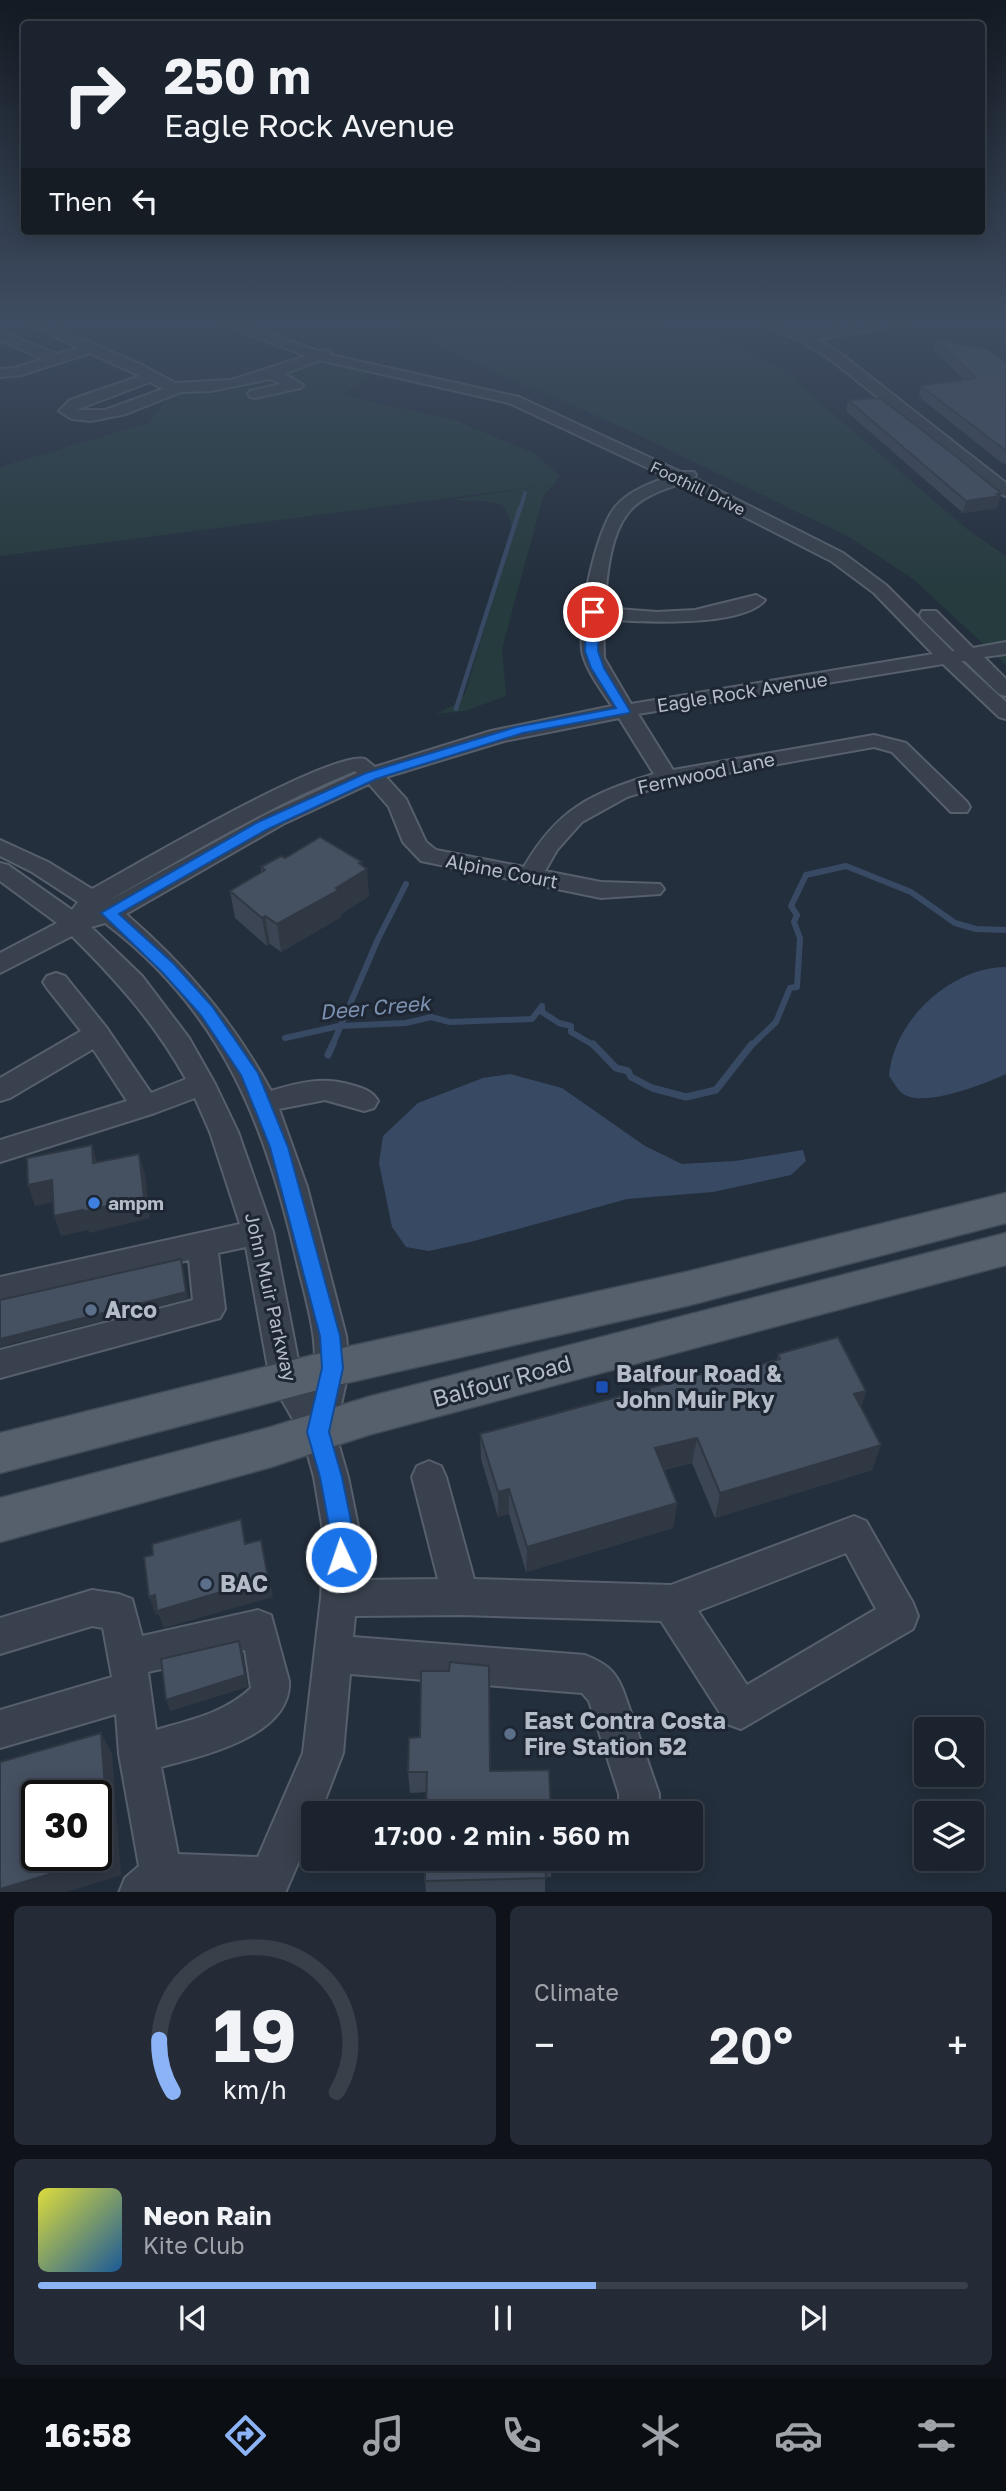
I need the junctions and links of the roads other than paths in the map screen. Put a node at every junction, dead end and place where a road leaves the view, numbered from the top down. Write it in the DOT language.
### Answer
graph roads {
  1 [pos="69,408"];
  2 [pos="121,408"];
  3 [pos="533,408"];
  4 [pos="902,408"];
  5 [pos="687,475"];
  6 [pos="1006,490"];
  7 [pos="756,600"];
  8 [pos="593,612"];
  9 [pos="1006,634"];
  10 [pos="1006,648"];
  11 [pos="953,650"];
  12 [pos="1006,690"];
  13 [pos="620,704"];
  14 [pos="1006,713"];
  15 [pos="365,769"];
  16 [pos="667,777"];
  17 [pos="959,807"];
  18 [pos="0,847"];
  19 [pos="0,870"];
  20 [pos="531,876"];
  21 [pos="652,889"];
  22 [pos="101,906"];
  23 [pos="74,924"];
  24 [pos="0,964"];
  25 [pos="56,982"];
  26 [pos="97,1034"];
  27 [pos="202,1084"];
  28 [pos="0,1091"];
  29 [pos="364,1101"];
  30 [pos="263,1104"];
  31 [pos="145,1106"];
  32 [pos="0,1151"];
  33 [pos="1006,1208"];
  34 [pos="258,1232"];
  35 [pos="202,1245"];
  36 [pos="1006,1249"];
  37 [pos="0,1290"];
  38 [pos="0,1364"];
  39 [pos="332,1368"];
  40 [pos="286,1379"];
  41 [pos="318,1432"];
  42 [pos="0,1453"];
  43 [pos="429,1477"];
  44 [pos="0,1520"];
  45 [pos="461,1597"];
  46 [pos="339,1598"];
  47 [pos="671,1603"];
  48 [pos="0,1636"];
  49 [pos="333,1654"];
  50 [pos="130,1674"];
  51 [pos="0,1729"];
  52 [pos="139,1754"];
  53 [pos="311,1801"];
  54 [pos="639,1801"];
  55 [pos="301,1833"];
  56 [pos="151,1883"];
  1 -- 2 [label="street"];
  3 -- 5 [label="street, Foothill Drive"];
  4 -- 6 [label="street"];
  5 -- 8 [label="street"];
  5 -- 11 [label="street, Foothill Drive"];
  7 -- 8 [label="street"];
  8 -- 13 [label="street"];
  9 -- 11 [label="street"];
  10 -- 11 [label="street"];
  11 -- 12 [label="street, Foothill Drive"];
  11 -- 13 [label="street, Eagle Rock Avenue"];
  11 -- 14 [label="street, Foothill Drive"];
  13 -- 15 [label="street, Eagle Rock Avenue"];
  13 -- 16 [label="street"];
  15 -- 20 [label="street, Alpine Court"];
  15 -- 22 [label="street, Eagle Rock Avenue"];
  16 -- 17 [label="street, Fernwood Lane"];
  16 -- 20 [label="street, Fernwood Lane"];
  18 -- 22 [label="street, John Muir Parkway"];
  19 -- 23 [label="street, John Muir Parkway"];
  20 -- 21 [label="street, Alpine Court"];
  22 -- 23 [label="street, Eagle Rock Avenue"];
  22 -- 30 [label="street, John Muir Parkway"];
  23 -- 24 [label="street, Eagle Rock Avenue"];
  23 -- 27 [label="street, John Muir Parkway"];
  25 -- 26 [label="street"];
  26 -- 28 [label="street"];
  26 -- 31 [label="street"];
  27 -- 31 [label="street"];
  27 -- 34 [label="street, John Muir Parkway"];
  29 -- 30 [label="street"];
  30 -- 39 [label="street, John Muir Parkway"];
  31 -- 32 [label="street"];
  33 -- 39 [label="main road"];
  34 -- 35 [label="street"];
  34 -- 40 [label="street, John Muir Parkway"];
  35 -- 37 [label="street"];
  35 -- 38 [label="street"];
  36 -- 41 [label="main road, Balfour Road"];
  39 -- 40 [label="main road"];
  39 -- 41 [label="street, John Muir Parkway"];
  40 -- 41 [label="street, John Muir Parkway"];
  40 -- 42 [label="main road"];
  41 -- 44 [label="main road, Balfour Road"];
  41 -- 46 [label="street, John Muir Parkway"];
  43 -- 45 [label="street"];
  45 -- 46 [label="street"];
  45 -- 47 [label="street"];
  46 -- 49 [label="street, John Muir Parkway"];
  47 -- 47 [label="street"];
  48 -- 50 [label="street"];
  49 -- 53 [label="street, John Muir Parkway"];
  49 -- 54 [label="street"];
  50 -- 51 [label="street"];
  50 -- 52 [label="street"];
  50 -- 52 [label="street"];
  52 -- 56 [label="street"];
  55 -- 56 [label="street, John Muir Parkway"];
}
